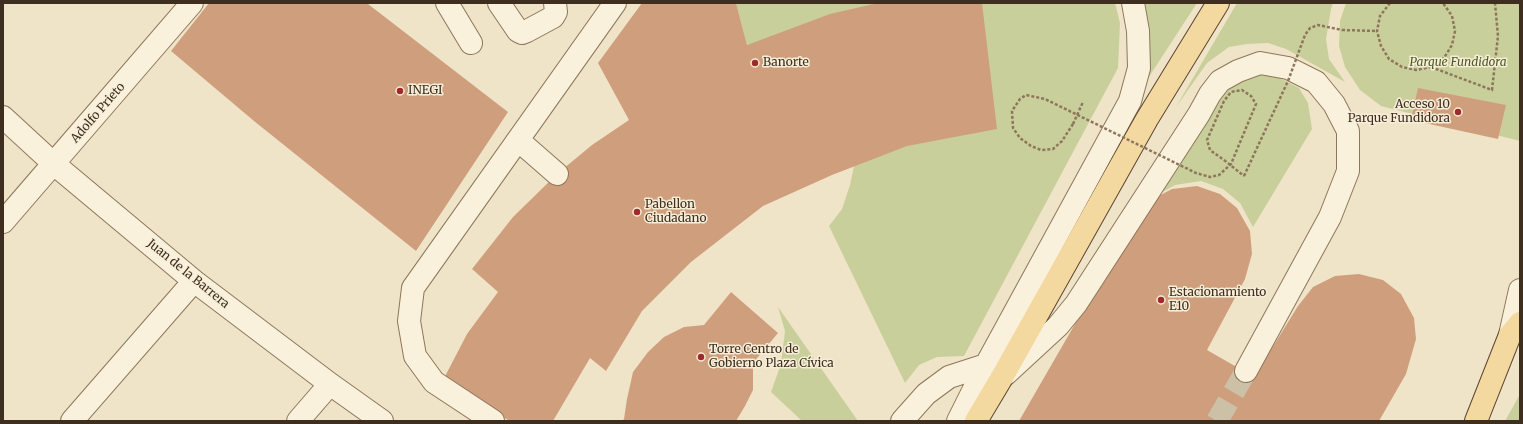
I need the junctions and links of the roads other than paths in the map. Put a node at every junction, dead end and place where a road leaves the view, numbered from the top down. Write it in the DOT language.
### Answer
graph roads {
  1 [pos="192,3"];
  2 [pos="447,3"];
  3 [pos="499,3"];
  4 [pos="555,3"];
  5 [pos="615,3"];
  6 [pos="1133,3"];
  7 [pos="1218,3"];
  8 [pos="471,43"];
  9 [pos="3,117"];
  10 [pos="518,140"];
  11 [pos="54,164"];
  12 [pos="556,174"];
  13 [pos="3,222"];
  14 [pos="194,281"];
  15 [pos="1520,290"];
  16 [pos="1515,329"];
  17 [pos="993,372"];
  18 [pos="1246,372"];
  19 [pos="330,384"];
  20 [pos="72,421"];
  21 [pos="298,421"];
  22 [pos="382,421"];
  23 [pos="493,421"];
  24 [pos="902,421"];
  25 [pos="958,421"];
  26 [pos="976,421"];
  27 [pos="1476,421"];
  1 -- 11 [label="street, Adolfo Prieto"];
  2 -- 8 [label="street"];
  3 -- 4 [label="street"];
  5 -- 10 [label="street"];
  6 -- 17 [label="street"];
  7 -- 17 [label="main road"];
  9 -- 11 [label="street, Juan de la Barrera"];
  10 -- 12 [label="street"];
  10 -- 23 [label="street"];
  11 -- 13 [label="street, Adolfo Prieto"];
  11 -- 14 [label="street, Juan de la Barrera"];
  14 -- 19 [label="street, Juan de la Barrera"];
  14 -- 20 [label="street"];
  15 -- 16 [label="street"];
  16 -- 27 [label="main road"];
  17 -- 18 [label="street"];
  17 -- 24 [label="street"];
  17 -- 25 [label="street"];
  17 -- 26 [label="main road"];
  19 -- 21 [label="street"];
  19 -- 22 [label="street, Juan de la Barrera"];
}
